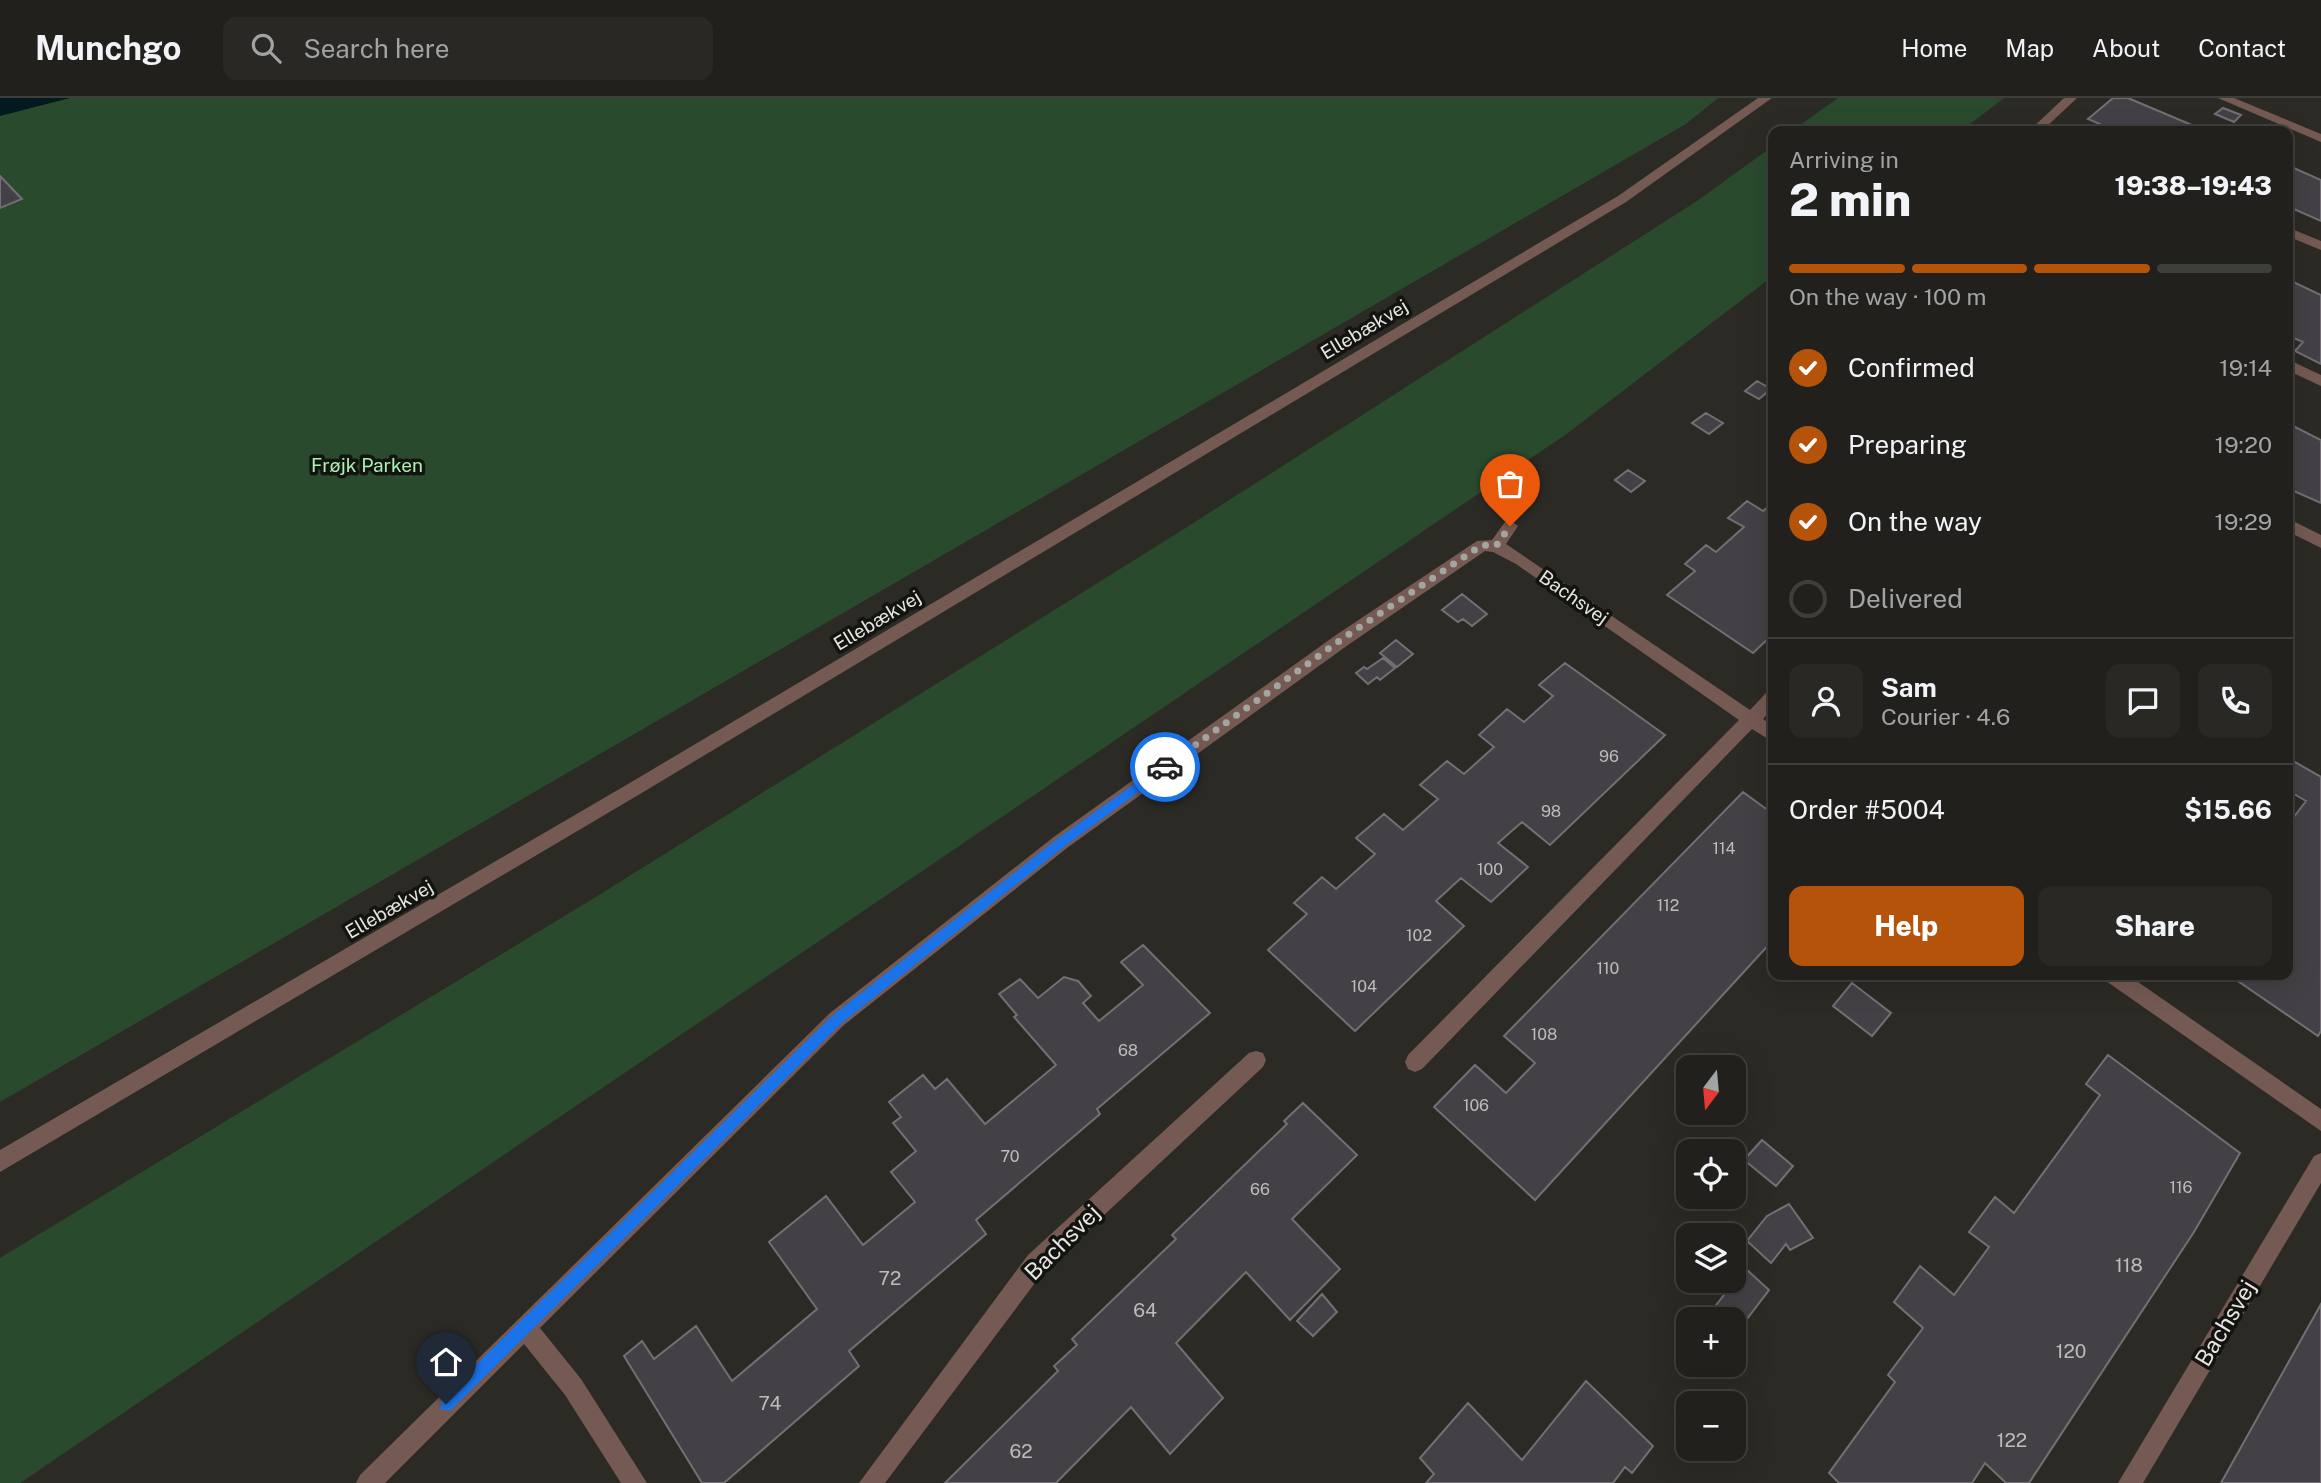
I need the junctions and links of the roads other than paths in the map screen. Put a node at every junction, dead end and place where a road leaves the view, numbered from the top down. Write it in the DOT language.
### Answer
graph roads {
  1 [pos="1766,98"];
  2 [pos="2071,98"];
  3 [pos="2224,98"];
  4 [pos="2041,126"];
  5 [pos="2292,126"];
  6 [pos="2293,126"];
  7 [pos="2321,138"];
  8 [pos="2293,234"];
  9 [pos="2321,246"];
  10 [pos="2293,368"];
  11 [pos="2321,381"];
  12 [pos="1510,526"];
  13 [pos="2293,527"];
  14 [pos="2321,542"];
  15 [pos="1496,546"];
  16 [pos="1768,701"];
  17 [pos="1749,718"];
  18 [pos="1768,731"];
  19 [pos="2120,980"];
  20 [pos="1256,1060"];
  21 [pos="1415,1062"];
  22 [pos="2321,1121"];
  23 [pos="0,1162"];
  24 [pos="2321,1163"];
  25 [pos="524,1326"];
  26 [pos="368,1483"];
  27 [pos="635,1483"];
  28 [pos="871,1483"];
  29 [pos="2130,1483"];
  1 -- 23 [label="street, Ellebækvej"];
  2 -- 4 [label="street"];
  3 -- 5 [label="street"];
  6 -- 7 [label="street"];
  8 -- 9 [label="street"];
  10 -- 11 [label="street"];
  12 -- 15 [label="street"];
  13 -- 14 [label="street"];
  15 -- 17 [label="street, Bachsvej"];
  15 -- 25 [label="street"];
  16 -- 17 [label="street"];
  17 -- 18 [label="street, Bachsvej"];
  17 -- 21 [label="street"];
  19 -- 22 [label="street"];
  20 -- 28 [label="street, Bachsvej"];
  24 -- 29 [label="street, Bachsvej"];
  25 -- 26 [label="street"];
  25 -- 27 [label="street"];
}
